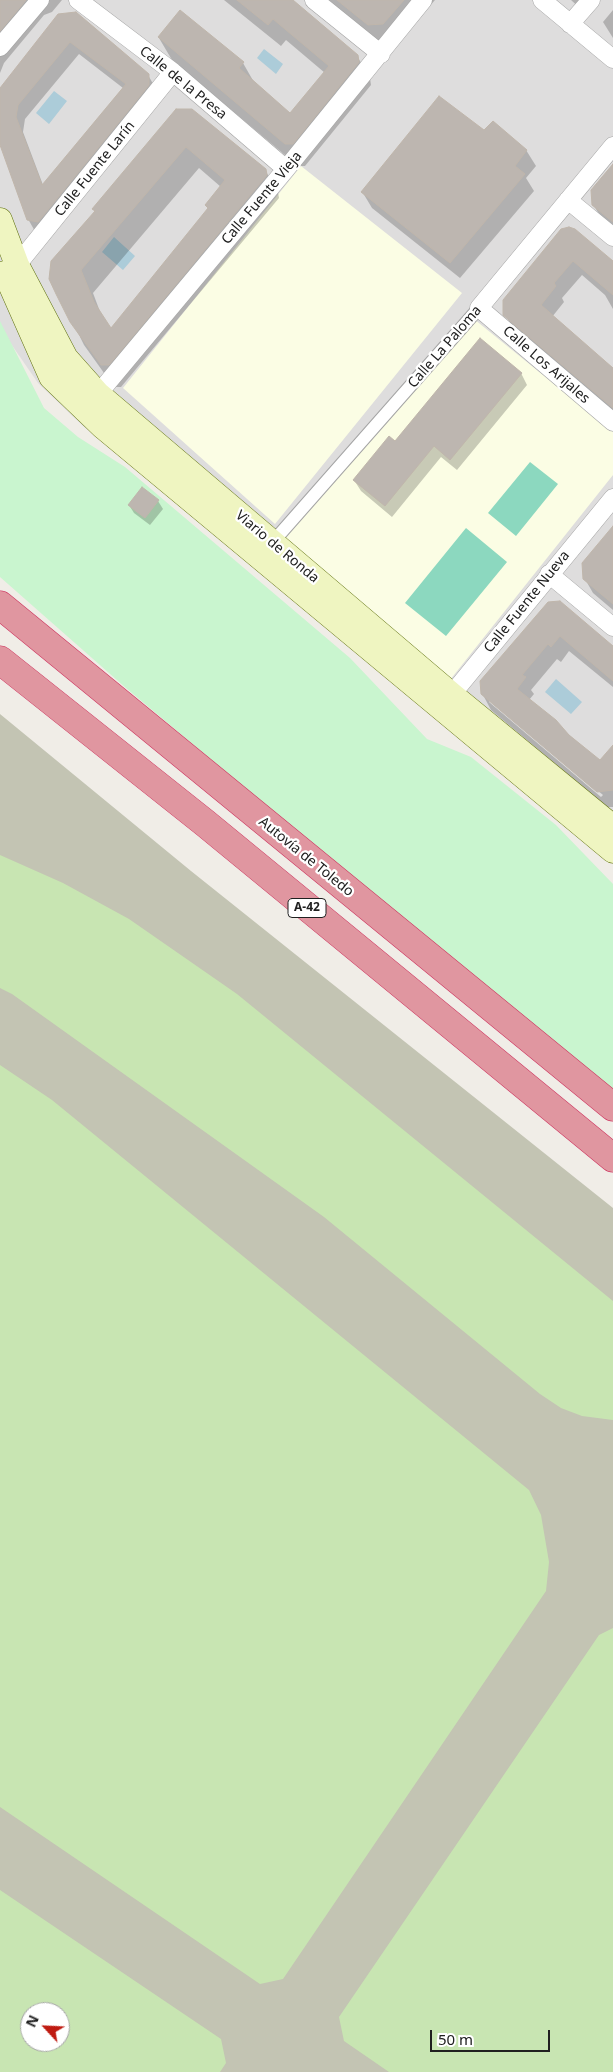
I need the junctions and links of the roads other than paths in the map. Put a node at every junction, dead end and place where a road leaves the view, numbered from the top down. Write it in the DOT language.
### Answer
graph roads {
  1 [pos="40,0"];
  2 [pos="78,0"];
  3 [pos="314,0"];
  4 [pos="423,0"];
  5 [pos="542,0"];
  6 [pos="590,0"];
  7 [pos="570,24"];
  8 [pos="0,47"];
  9 [pos="381,54"];
  10 [pos="613,59"];
  11 [pos="173,72"];
  12 [pos="613,146"];
  13 [pos="286,169"];
  14 [pos="568,200"];
  15 [pos="0,220"];
  16 [pos="613,237"];
  17 [pos="9,264"];
  18 [pos="479,308"];
  19 [pos="98,394"];
  20 [pos="613,422"];
  21 [pos="613,498"];
  22 [pos="272,543"];
  23 [pos="549,574"];
  24 [pos="5,605"];
  25 [pos="613,627"];
  26 [pos="0,660"];
  27 [pos="447,701"];
  28 [pos="610,819"];
  29 [pos="613,851"];
  30 [pos="613,1108"];
  31 [pos="613,1158"];
  1 -- 8 [label="street"];
  2 -- 11 [label="street, Calle de la Presa"];
  3 -- 9 [label="street"];
  4 -- 9 [label="street, Calle Fuente Vieja"];
  5 -- 7 [label="street"];
  6 -- 7 [label="street"];
  7 -- 10 [label="street"];
  9 -- 13 [label="street, Calle Fuente Vieja"];
  11 -- 13 [label="street, Calle de la Presa"];
  11 -- 17 [label="street, Calle Fuente Larín"];
  12 -- 14 [label="street, Calle La Paloma"];
  13 -- 19 [label="street, Calle Fuente Vieja"];
  14 -- 16 [label="street"];
  14 -- 18 [label="street, Calle La Paloma"];
  15 -- 17 [label="main road, Viario de Ronda"];
  17 -- 19 [label="main road, Viario de Ronda"];
  17 -- 27 [label="main road, Viario de Ronda"];
  18 -- 20 [label="street, Calle Los Arijales"];
  18 -- 22 [label="street, Calle La Paloma"];
  19 -- 22 [label="main road, Viario de Ronda"];
  21 -- 23 [label="street, Calle Fuente Nueva"];
  22 -- 27 [label="main road, Viario de Ronda"];
  23 -- 25 [label="street"];
  23 -- 27 [label="street, Calle Fuente Nueva"];
  24 -- 30 [label="highway, Autovía de Toledo / A-42"];
  26 -- 31 [label="highway, A-42"];
  27 -- 28 [label="main road, Viario de Ronda"];
  27 -- 29 [label="main road, Viario de Ronda"];
}
